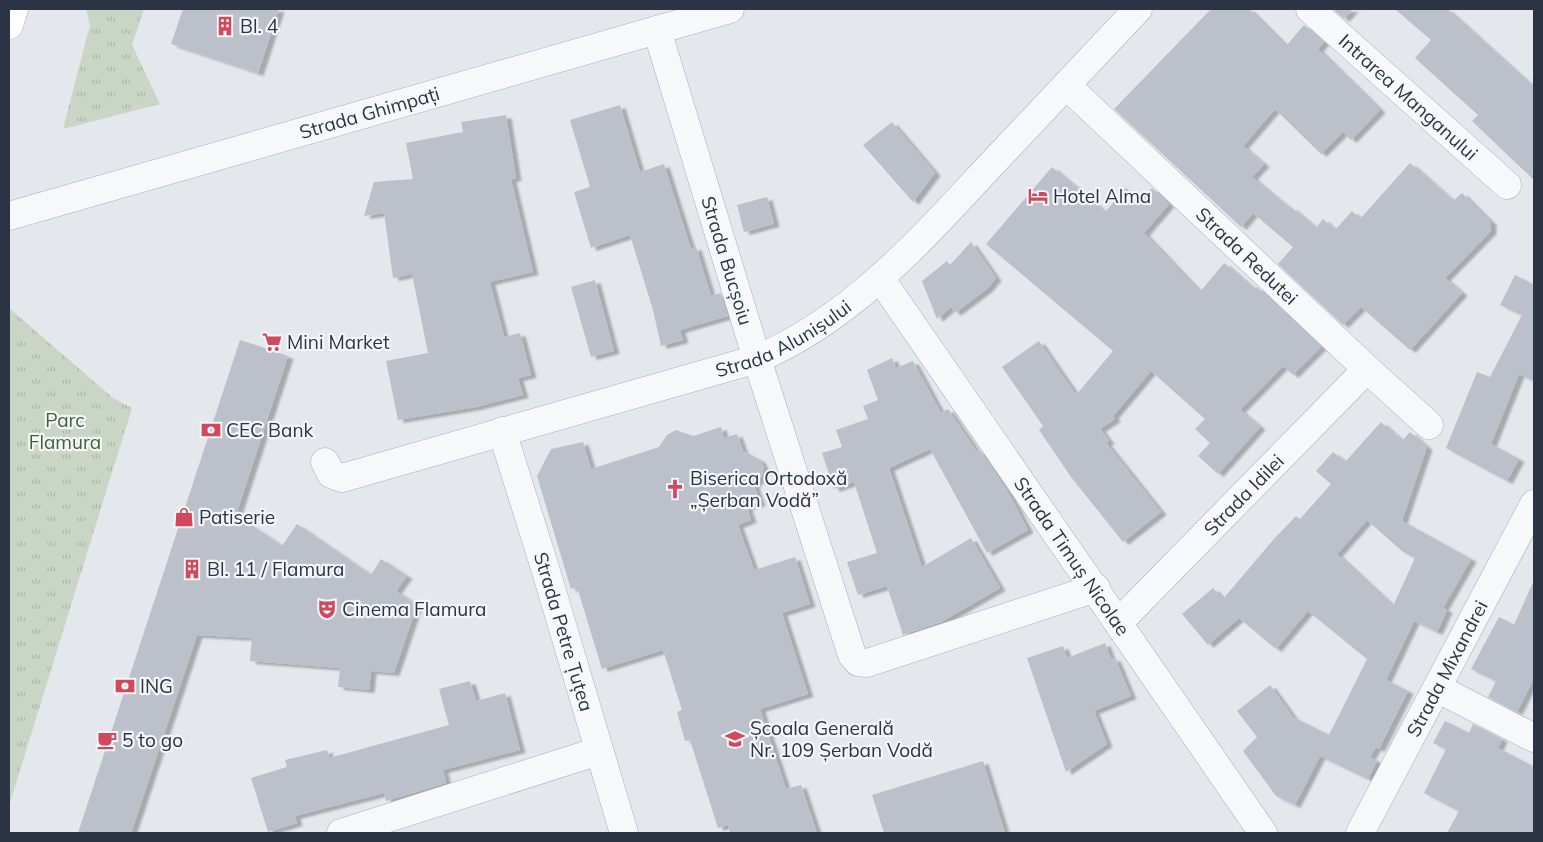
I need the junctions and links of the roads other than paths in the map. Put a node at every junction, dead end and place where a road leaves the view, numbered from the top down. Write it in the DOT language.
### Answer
graph roads {
  1 [pos="14,9"];
  2 [pos="730,9"];
  3 [pos="1138,9"];
  4 [pos="1310,9"];
  5 [pos="9,25"];
  6 [pos="657,30"];
  7 [pos="1066,85"];
  8 [pos="1506,185"];
  9 [pos="9,216"];
  10 [pos="880,278"];
  11 [pos="757,359"];
  12 [pos="1367,369"];
  13 [pos="1429,425"];
  14 [pos="502,431"];
  15 [pos="325,462"];
  16 [pos="1534,504"];
  17 [pos="1096,588"];
  18 [pos="1119,622"];
  19 [pos="1436,688"];
  20 [pos="1534,738"];
  21 [pos="598,751"];
  22 [pos="341,833"];
  23 [pos="624,833"];
  24 [pos="1263,833"];
  25 [pos="1360,833"];
  1 -- 5 [label="main road"];
  2 -- 6 [label="street, Strada Ghimpați"];
  3 -- 7 [label="street, Strada Alunișului"];
  4 -- 8 [label="street, Intrarea Manganului"];
  6 -- 9 [label="street, Strada Ghimpați"];
  6 -- 11 [label="street, Strada Bucșoiu"];
  7 -- 10 [label="street, Strada Alunișului"];
  7 -- 12 [label="street, Strada Redutei"];
  10 -- 11 [label="street, Strada Alunișului"];
  10 -- 17 [label="street, Strada Timuș Nicolae"];
  11 -- 14 [label="street, Strada Alunișului"];
  11 -- 17 [label="street, Strada Bucșoiu"];
  12 -- 13 [label="street, Strada Redutei"];
  12 -- 18 [label="street, Strada Idilei"];
  14 -- 15 [label="street, Strada Alunișului"];
  14 -- 21 [label="street, Strada Petre Țuțea"];
  16 -- 19 [label="street, Strada Mixandrei"];
  17 -- 18 [label="street, Strada Timuș Nicolae"];
  18 -- 24 [label="street, Strada Timuș Nicolae"];
  19 -- 20 [label="street"];
  19 -- 25 [label="street, Strada Mixandrei"];
  21 -- 22 [label="street"];
  21 -- 23 [label="street, Strada Petre Țuțea"];
}
